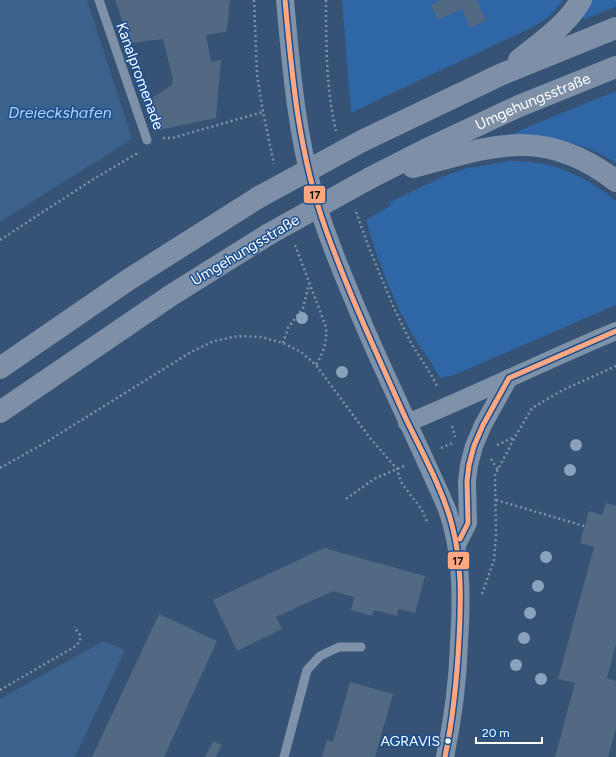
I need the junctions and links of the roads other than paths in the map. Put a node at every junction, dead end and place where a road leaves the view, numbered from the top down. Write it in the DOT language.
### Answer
graph roads {
  1 [pos="99,0"];
  2 [pos="285,0"];
  3 [pos="580,0"];
  4 [pos="616,28"];
  5 [pos="616,67"];
  6 [pos="502,74"];
  7 [pos="147,140"];
  8 [pos="370,178"];
  9 [pos="616,181"];
  10 [pos="616,331"];
  11 [pos="0,368"];
  12 [pos="509,378"];
  13 [pos="0,412"];
  14 [pos="407,423"];
  15 [pos="457,545"];
  16 [pos="361,647"];
  17 [pos="284,757"];
  18 [pos="445,757"];
  1 -- 7 [label="lane, Kanalpromenade"];
  2 -- 14 [label="street"];
  3 -- 6 [label="highway"];
  4 -- 6 [label="highway"];
  5 -- 8 [label="highway, Umgehungsstraße"];
  6 -- 11 [label="highway, bridge"];
  8 -- 9 [label="highway"];
  8 -- 13 [label="highway, Umgehungsstraße, bridge"];
  10 -- 12 [label="street"];
  12 -- 14 [label="street"];
  12 -- 15 [label="street"];
  14 -- 15 [label="street"];
  15 -- 18 [label="street"];
  16 -- 17 [label="lane"];
}
